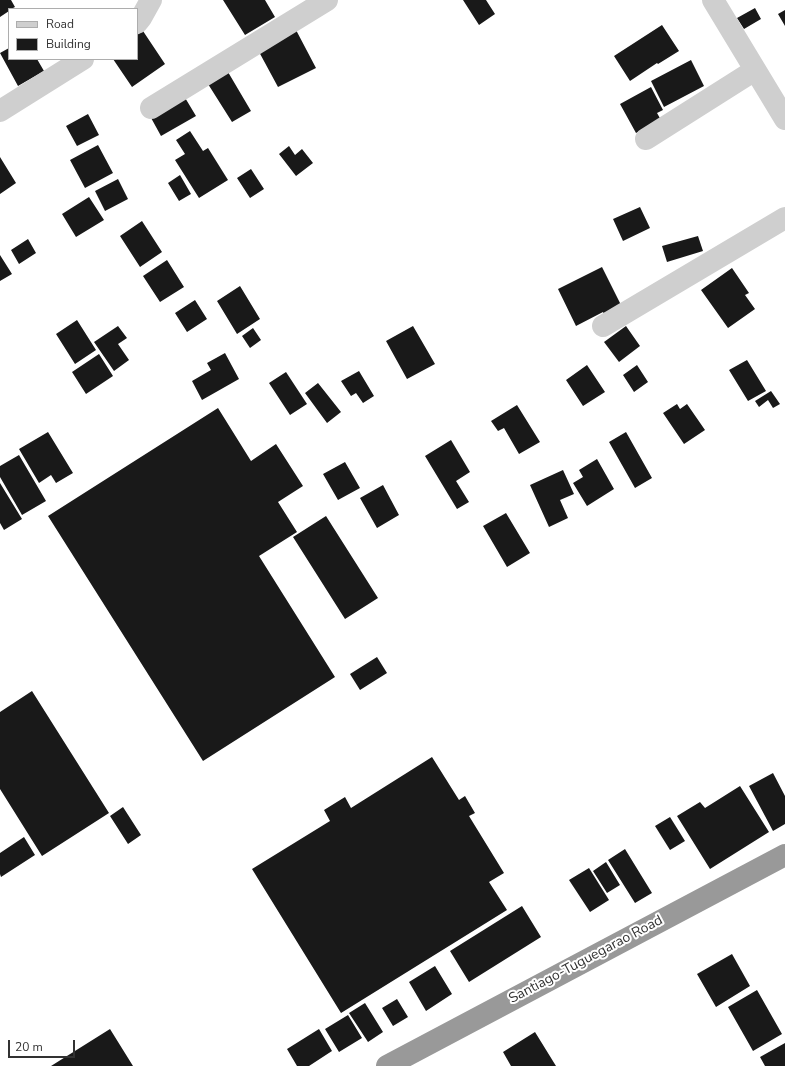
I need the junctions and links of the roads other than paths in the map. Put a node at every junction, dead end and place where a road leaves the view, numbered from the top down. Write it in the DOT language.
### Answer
graph roads {
  1 [pos="151,0"];
  2 [pos="327,0"];
  3 [pos="713,0"];
  4 [pos="138,22"];
  5 [pos="81,60"];
  6 [pos="755,70"];
  7 [pos="151,108"];
  8 [pos="0,111"];
  9 [pos="785,119"];
  10 [pos="646,139"];
  11 [pos="785,218"];
  12 [pos="603,326"];
  13 [pos="785,855"];
  14 [pos="387,1066"];
  1 -- 4 [label="street"];
  2 -- 7 [label="street"];
  3 -- 6 [label="street"];
  5 -- 8 [label="street"];
  6 -- 9 [label="street"];
  6 -- 10 [label="street"];
  11 -- 12 [label="street"];
  13 -- 14 [label="highway, Santiago-Tuguegarao Road"];
}
